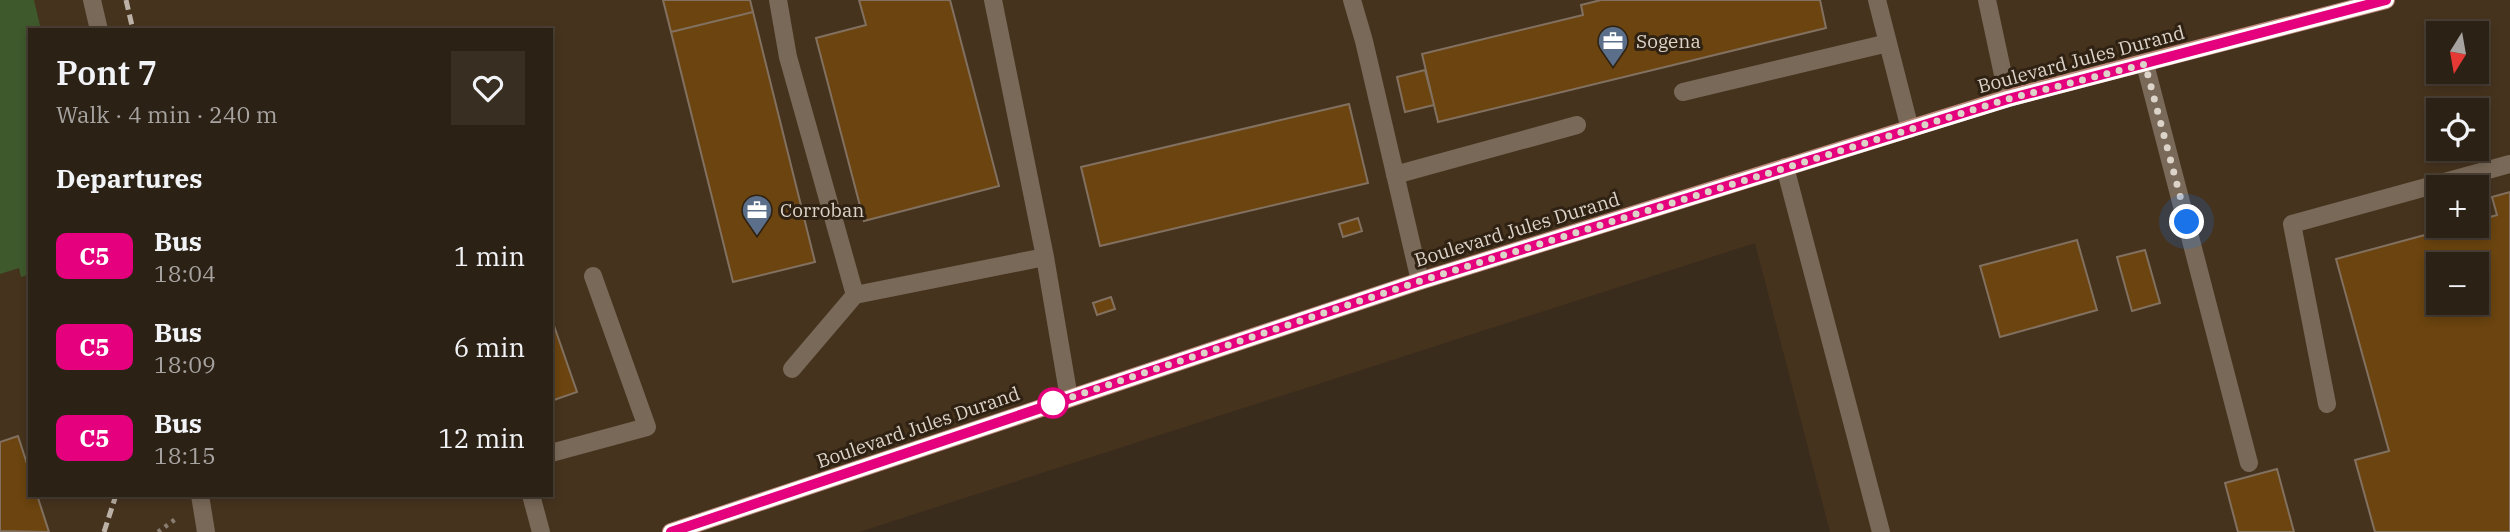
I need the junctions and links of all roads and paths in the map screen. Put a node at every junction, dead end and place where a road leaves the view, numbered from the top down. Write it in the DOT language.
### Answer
graph roads {
  1 [pos="92,0"];
  2 [pos="778,0"];
  3 [pos="993,0"];
  4 [pos="1352,0"];
  5 [pos="1877,0"];
  6 [pos="1987,0"];
  7 [pos="2386,0"];
  8 [pos="99,28"];
  9 [pos="1888,43"];
  10 [pos="2145,64"];
  11 [pos="1683,92"];
  12 [pos="2008,99"];
  13 [pos="1577,125"];
  14 [pos="1910,129"];
  15 [pos="2510,164"];
  16 [pos="1785,167"];
  17 [pos="1395,175"];
  18 [pos="1045,257"];
  19 [pos="593,276"];
  20 [pos="1420,281"];
  21 [pos="855,295"];
  22 [pos="792,369"];
  23 [pos="1069,398"];
  24 [pos="2327,404"];
  25 [pos="553,452"];
  26 [pos="2249,463"];
  27 [pos="200,497"];
  28 [pos="532,497"];
  29 [pos="206,532"];
  30 [pos="541,532"];
  31 [pos="671,532"];
  32 [pos="1881,532"];
  1 -- 8 [label="street"];
  2 -- 21 [label="street"];
  3 -- 18 [label="street"];
  4 -- 17 [label="street"];
  5 -- 9 [label="street"];
  6 -- 12 [label="street"];
  7 -- 10 [label="main road, Boulevard Jules Durand"];
  9 -- 11 [label="street"];
  9 -- 14 [label="street"];
  10 -- 12 [label="main road, Boulevard Jules Durand"];
  10 -- 26 [label="street"];
  12 -- 14 [label="main road, Boulevard Jules Durand"];
  13 -- 17 [label="street"];
  14 -- 16 [label="main road, Boulevard Jules Durand"];
  15 -- 24 [label="street"];
  16 -- 20 [label="main road, Boulevard Jules Durand"];
  16 -- 32 [label="street"];
  17 -- 20 [label="street"];
  18 -- 21 [label="street"];
  18 -- 23 [label="street"];
  19 -- 25 [label="street"];
  20 -- 23 [label="main road, Boulevard Jules Durand"];
  21 -- 22 [label="street"];
  23 -- 31 [label="main road, Boulevard Jules Durand"];
  27 -- 29 [label="street"];
  28 -- 30 [label="street"];
}
